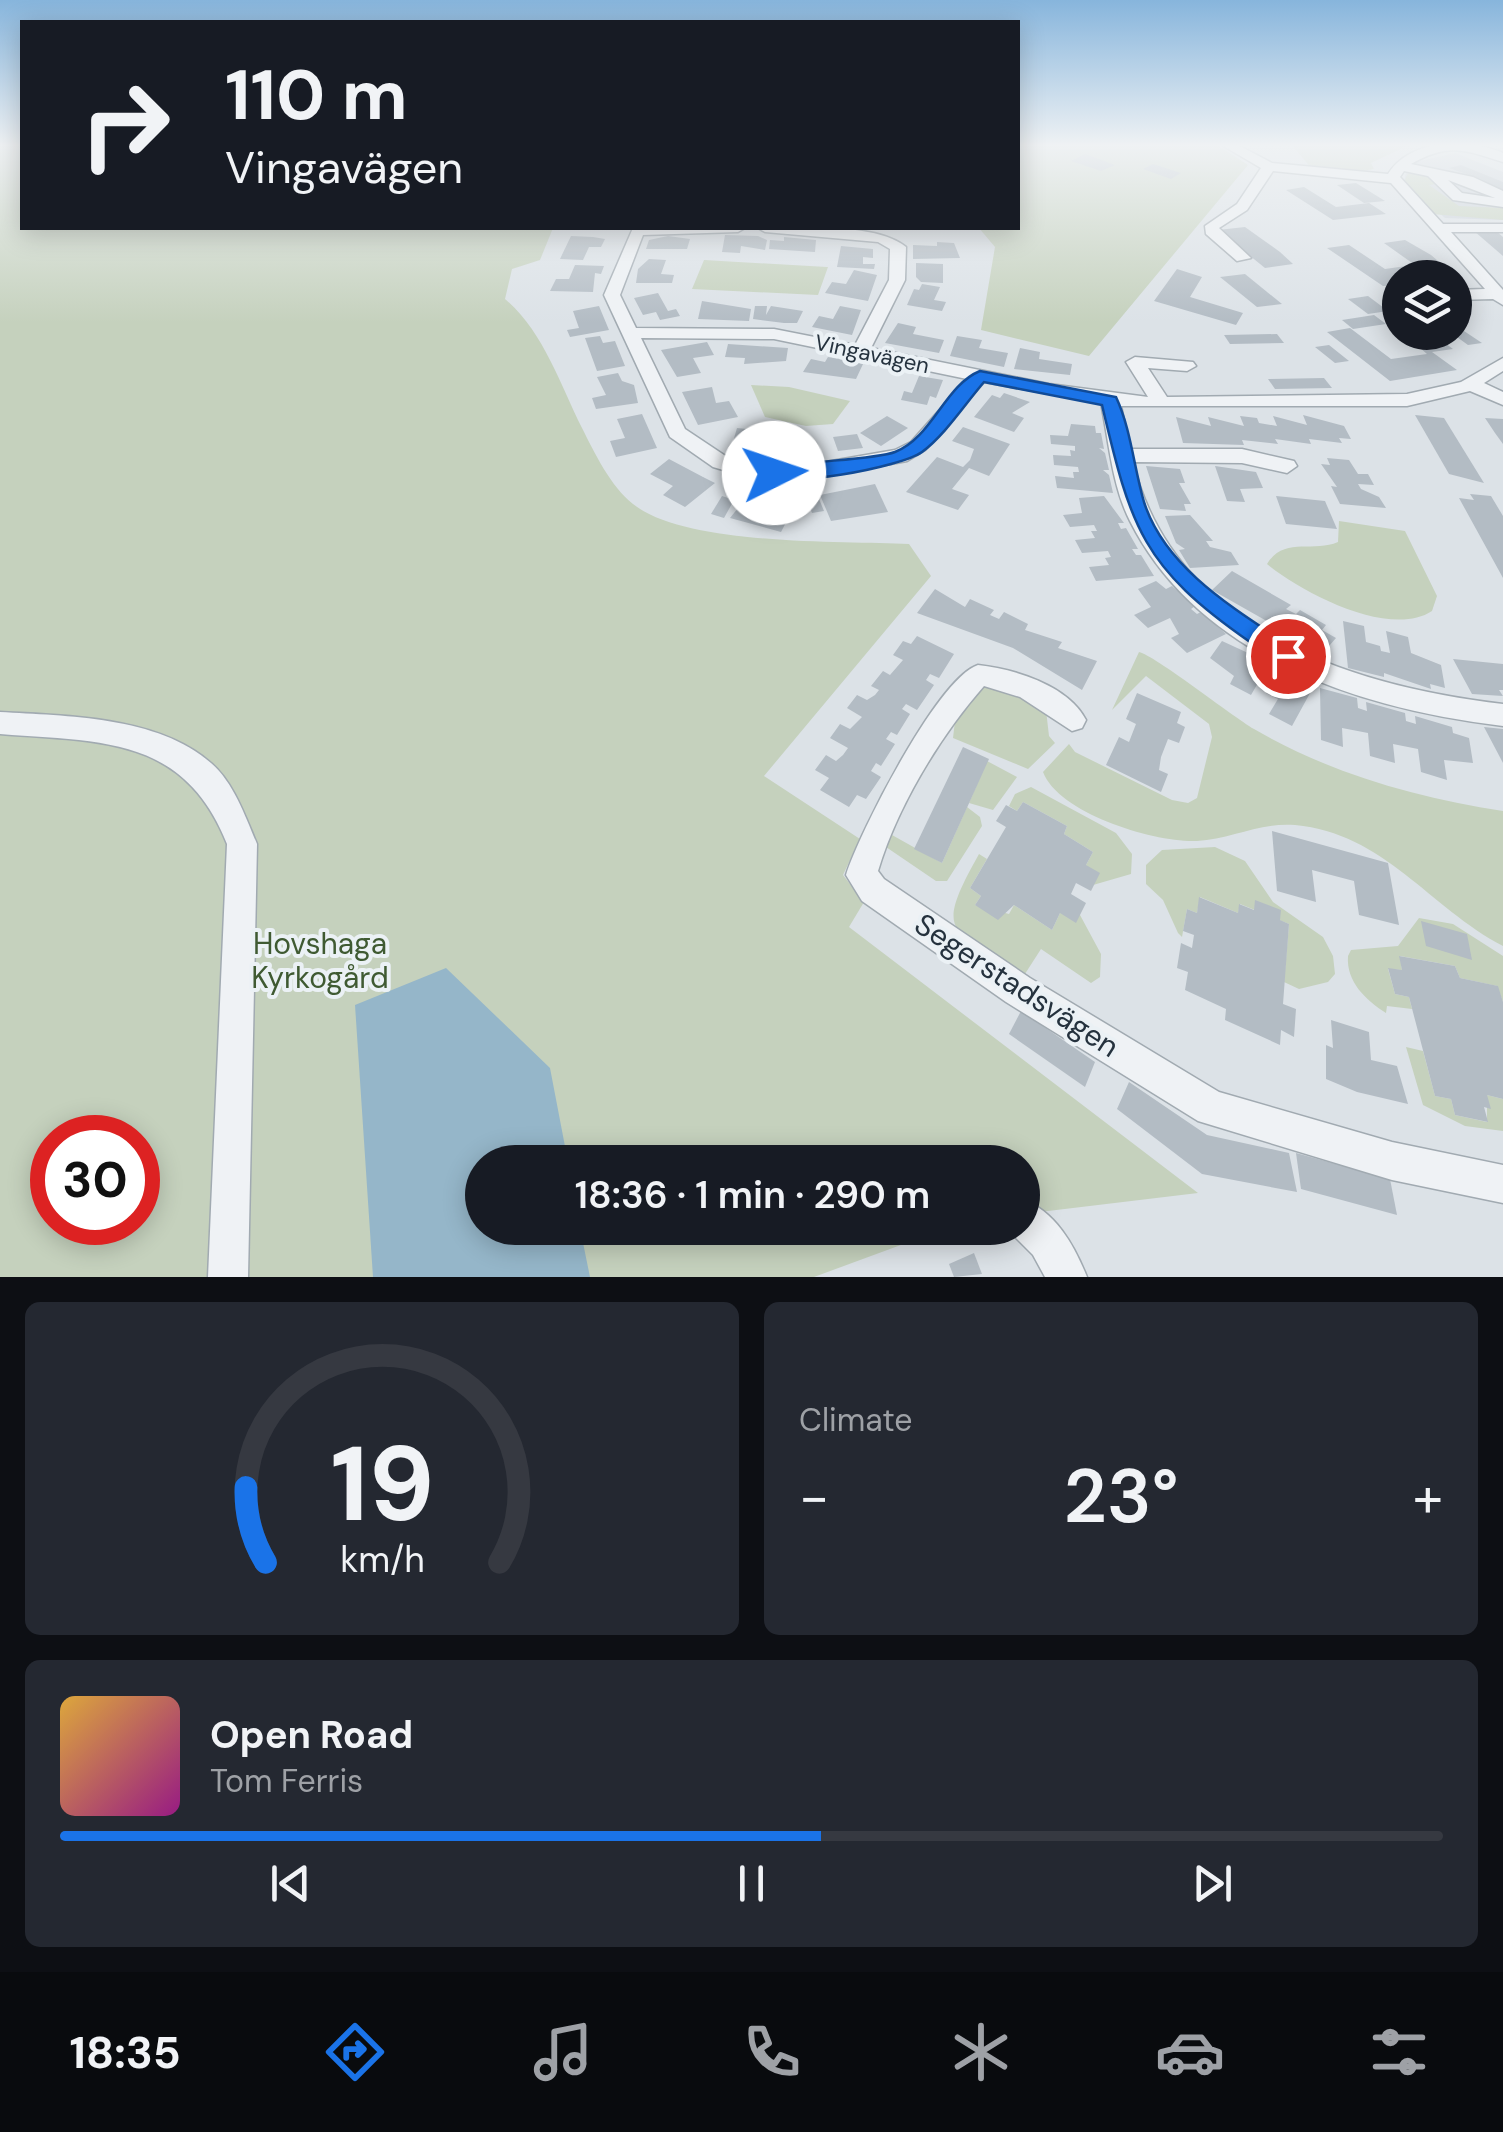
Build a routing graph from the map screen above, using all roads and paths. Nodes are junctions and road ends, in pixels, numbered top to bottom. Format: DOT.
graph roads {
  1 [pos="1244,204"];
  2 [pos="1420,204"];
  3 [pos="1438,228"];
  4 [pos="1503,228"];
  5 [pos="671,230"];
  6 [pos="788,230"];
  7 [pos="1243,258"];
  8 [pos="1500,293"];
  9 [pos="1472,294"];
  10 [pos="632,333"];
  11 [pos="861,351"];
  12 [pos="1503,363"];
  13 [pos="1187,366"];
  14 [pos="980,376"];
  15 [pos="1470,384"];
  16 [pos="1503,398"];
  17 [pos="1110,401"];
  18 [pos="1161,404"];
  19 [pos="1123,456"];
  20 [pos="1287,466"];
  21 [pos="1503,715"];
  22 [pos="1072,720"];
  23 [pos="0,723"];
  24 [pos="1503,1184"];
  25 [pos="1040,1235"];
  26 [pos="228,1277"];
  27 [pos="1067,1277"];
  1 -- 7 [label="street"];
  2 -- 3 [label="street"];
  3 -- 4 [label="street"];
  3 -- 8 [label="street"];
  5 -- 10 [label="street"];
  6 -- 11 [label="street"];
  8 -- 9 [label="street"];
  10 -- 11 [label="street, Vingavägen"];
  10 -- 14 [label="street"];
  11 -- 14 [label="street, Vingavägen"];
  12 -- 15 [label="street, Vingavägen"];
  13 -- 18 [label="street"];
  14 -- 17 [label="street, Vingavägen"];
  15 -- 16 [label="street"];
  15 -- 18 [label="street, Vingavägen"];
  17 -- 18 [label="street, Vingavägen"];
  17 -- 19 [label="street"];
  19 -- 20 [label="street"];
  19 -- 21 [label="street"];
  22 -- 24 [label="street, Segerstadsvägen"];
  23 -- 26 [label="street"];
  25 -- 27 [label="street"];
}
